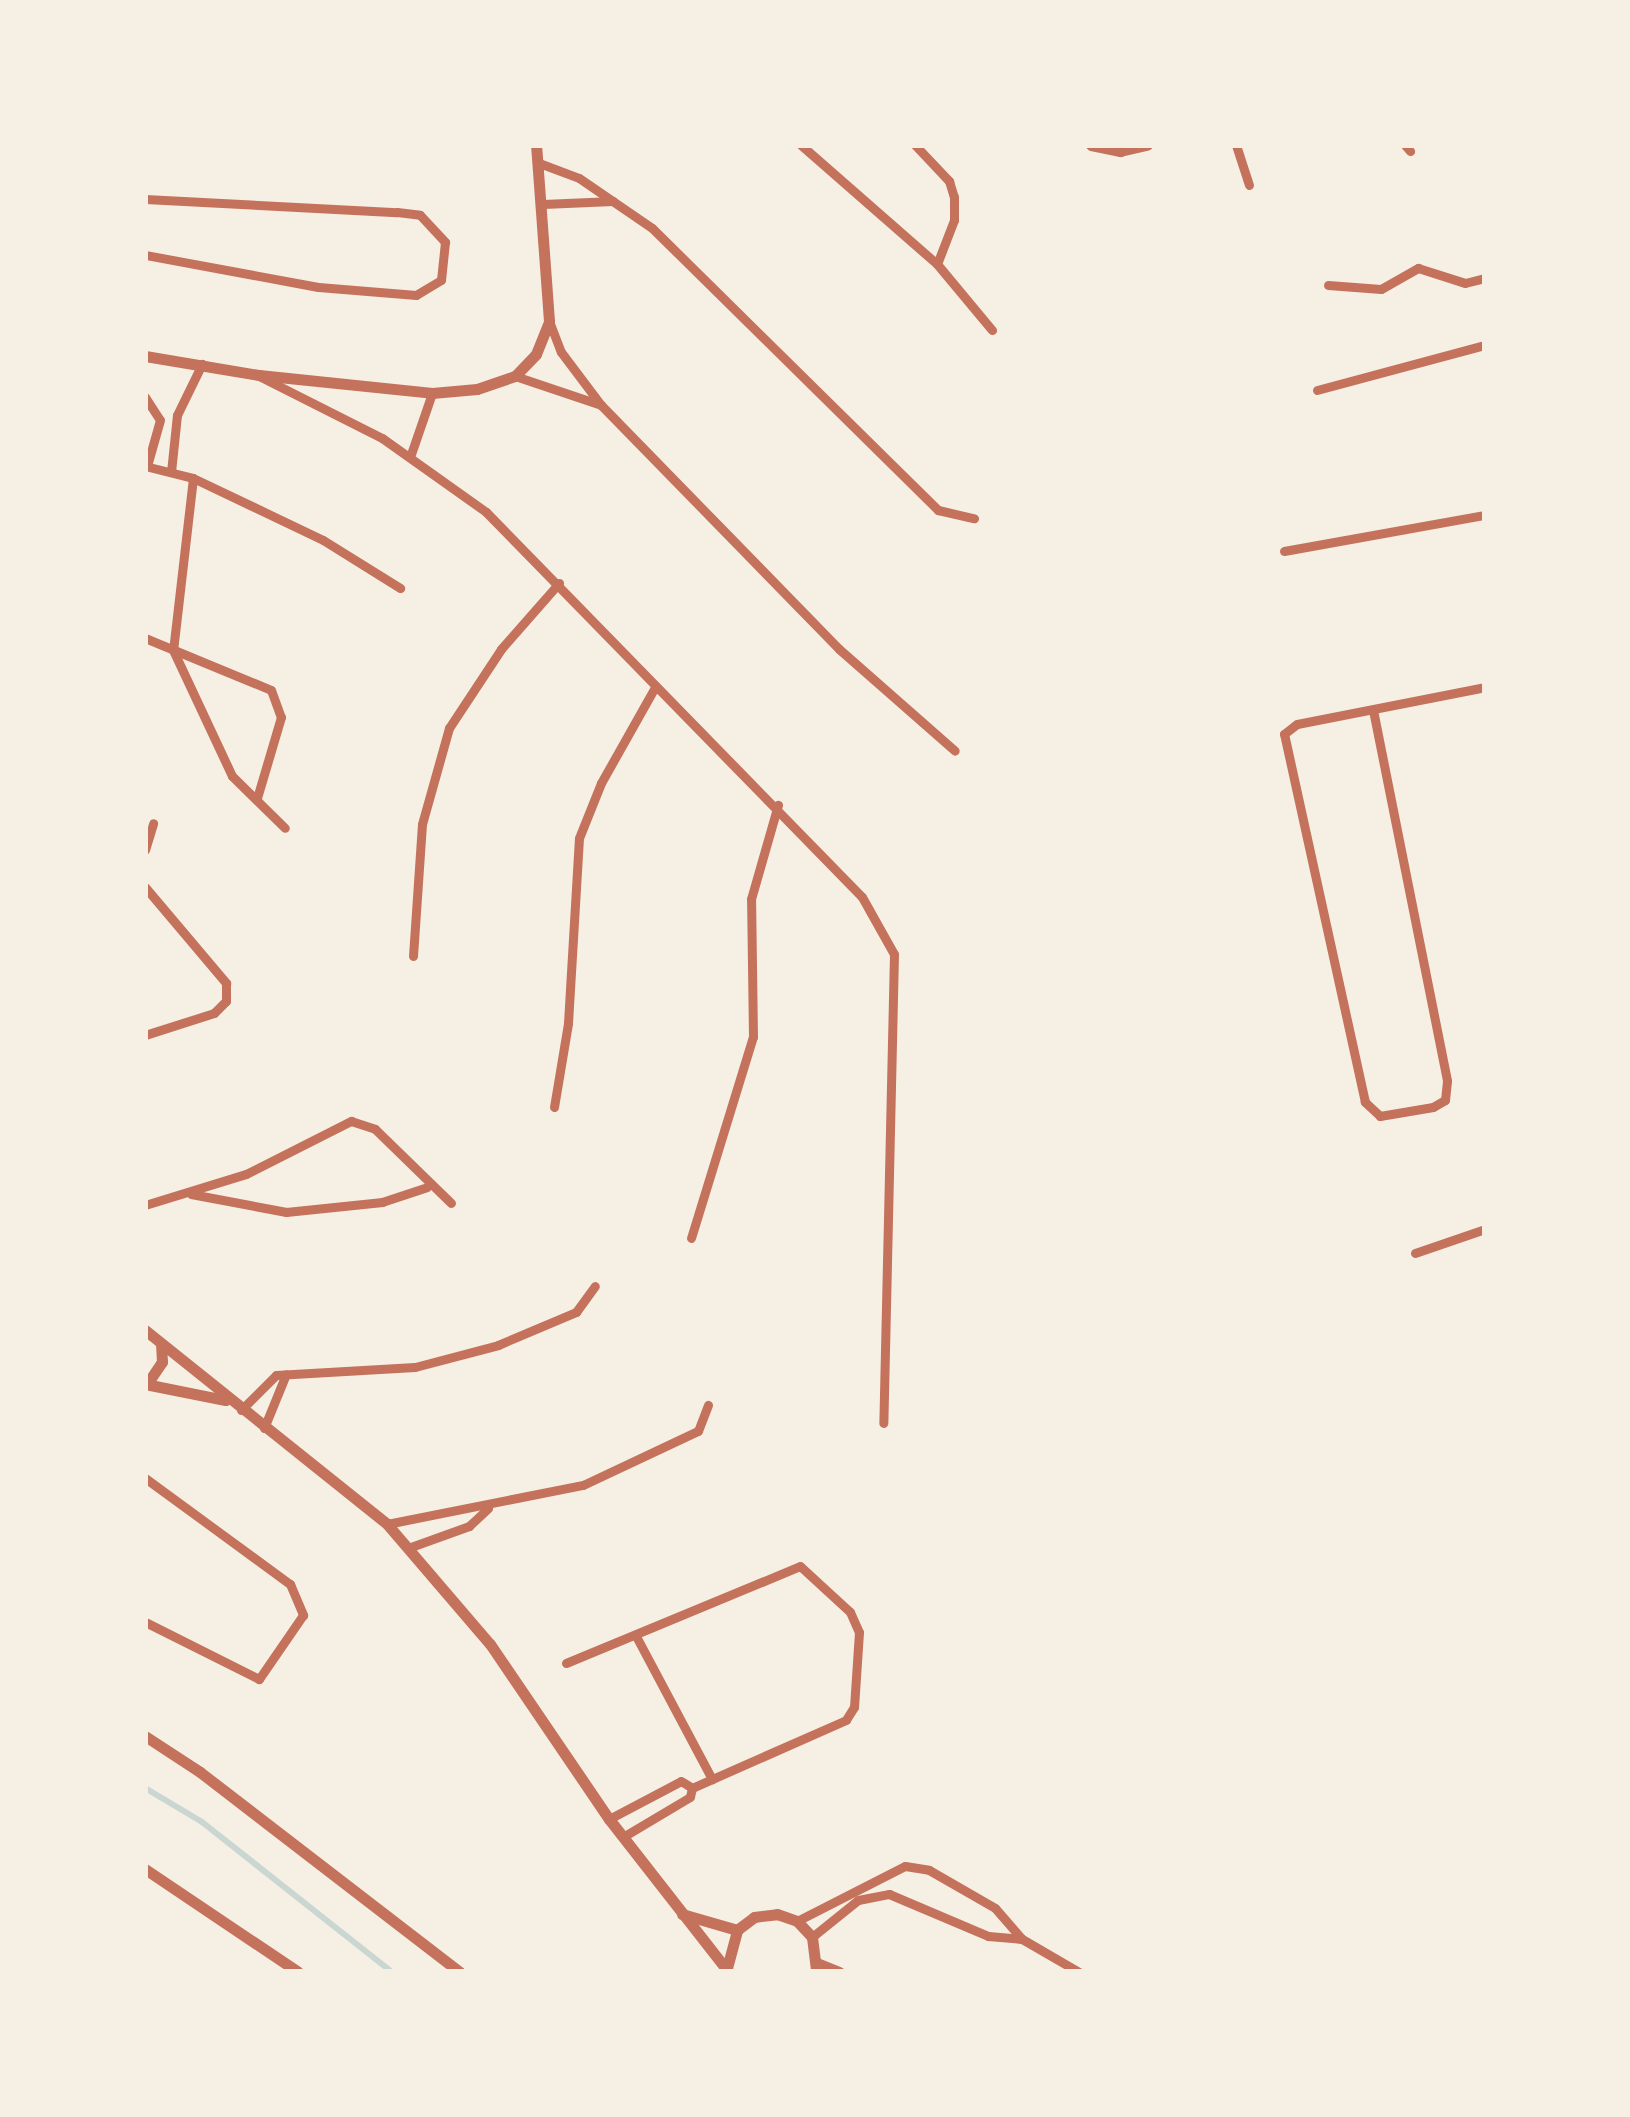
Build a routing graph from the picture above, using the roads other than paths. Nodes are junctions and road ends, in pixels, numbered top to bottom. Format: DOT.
graph roads {
  1 [pos="536,145"];
  2 [pos="801,145"];
  3 [pos="914,145"];
  4 [pos="1091,145"];
  5 [pos="1148,145"];
  6 [pos="1236,145"];
  7 [pos="1122,148"];
  8 [pos="538,162"];
  9 [pos="1249,185"];
  10 [pos="145,200"];
  11 [pos="615,202"];
  12 [pos="543,204"];
  13 [pos="145,254"];
  14 [pos="937,264"];
  15 [pos="1485,278"];
  16 [pos="1328,285"];
  17 [pos="549,321"];
  18 [pos="992,330"];
  19 [pos="1485,345"];
  20 [pos="145,356"];
  21 [pos="202,364"];
  22 [pos="258,375"];
  23 [pos="515,376"];
  24 [pos="1317,390"];
  25 [pos="432,392"];
  26 [pos="145,396"];
  27 [pos="601,406"];
  28 [pos="410,457"];
  29 [pos="150,467"];
  30 [pos="171,472"];
  31 [pos="193,478"];
  32 [pos="1485,515"];
  33 [pos="974,518"];
  34 [pos="1284,551"];
  35 [pos="559,583"];
  36 [pos="400,588"];
  37 [pos="145,638"];
  38 [pos="173,650"];
  39 [pos="1485,687"];
  40 [pos="654,689"];
  41 [pos="1373,710"];
  42 [pos="955,751"];
  43 [pos="257,798"];
  44 [pos="778,805"];
  45 [pos="153,823"];
  46 [pos="285,828"];
  47 [pos="145,850"];
  48 [pos="145,887"];
  49 [pos="413,956"];
  50 [pos="145,1035"];
  51 [pos="554,1107"];
  52 [pos="427,1186"];
  53 [pos="192,1194"];
  54 [pos="451,1203"];
  55 [pos="145,1205"];
  56 [pos="1485,1229"];
  57 [pos="690,1238"];
  58 [pos="1415,1253"];
  59 [pos="595,1286"];
  60 [pos="145,1330"];
  61 [pos="161,1344"];
  62 [pos="286,1374"];
  63 [pos="146,1384"];
  64 [pos="229,1401"];
  65 [pos="708,1405"];
  66 [pos="241,1410"];
  67 [pos="884,1423"];
  68 [pos="264,1428"];
  69 [pos="145,1478"];
  70 [pos="488,1508"];
  71 [pos="387,1524"];
  72 [pos="408,1548"];
  73 [pos="145,1622"];
  74 [pos="637,1638"];
  75 [pos="566,1663"];
  76 [pos="145,1736"];
  77 [pos="712,1780"];
  78 [pos="692,1788"];
  79 [pos="609,1819"];
  80 [pos="622,1837"];
  81 [pos="145,1869"];
  82 [pos="682,1914"];
  83 [pos="798,1921"];
  84 [pos="736,1930"];
  85 [pos="812,1937"];
  86 [pos="1022,1939"];
  87 [pos="816,1967"];
  88 [pos="728,1971"];
  89 [pos="298,1972"];
  90 [pos="460,1972"];
  91 [pos="838,1972"];
  92 [pos="1079,1972"];
  1 -- 8 [label="street"];
  2 -- 14 [label="street"];
  3 -- 14 [label="street"];
  4 -- 7 [label="street"];
  5 -- 7 [label="street"];
  6 -- 9 [label="street"];
  8 -- 11 [label="street"];
  8 -- 12 [label="street"];
  10 -- 13 [label="street"];
  11 -- 12 [label="street"];
  11 -- 33 [label="street"];
  12 -- 17 [label="street"];
  14 -- 18 [label="street"];
  15 -- 16 [label="street"];
  17 -- 23 [label="street"];
  17 -- 27 [label="street"];
  19 -- 24 [label="street"];
  20 -- 21 [label="street"];
  21 -- 22 [label="street"];
  21 -- 30 [label="street"];
  22 -- 25 [label="street"];
  22 -- 28 [label="street"];
  23 -- 25 [label="street"];
  23 -- 27 [label="street"];
  25 -- 28 [label="street"];
  26 -- 29 [label="street"];
  27 -- 42 [label="street"];
  28 -- 35 [label="street"];
  29 -- 30 [label="street"];
  30 -- 31 [label="street"];
  31 -- 36 [label="street"];
  31 -- 38 [label="street"];
  32 -- 34 [label="street"];
  35 -- 40 [label="street"];
  35 -- 49 [label="street"];
  37 -- 38 [label="street"];
  38 -- 43 [label="street"];
  38 -- 43 [label="street"];
  39 -- 41 [label="street"];
  40 -- 44 [label="street"];
  40 -- 51 [label="street"];
  41 -- 41 [label="street"];
  43 -- 46 [label="street"];
  44 -- 57 [label="street"];
  44 -- 67 [label="street"];
  45 -- 47 [label="street"];
  48 -- 50 [label="street"];
  52 -- 53 [label="street"];
  52 -- 53 [label="street"];
  52 -- 54 [label="street"];
  53 -- 55 [label="street"];
  56 -- 58 [label="street"];
  59 -- 62 [label="street"];
  60 -- 61 [label="street"];
  61 -- 63 [label="street"];
  61 -- 64 [label="street"];
  62 -- 66 [label="street"];
  62 -- 68 [label="street"];
  63 -- 64 [label="street"];
  64 -- 66 [label="street"];
  65 -- 70 [label="street"];
  66 -- 68 [label="street"];
  68 -- 71 [label="street"];
  69 -- 73 [label="street"];
  70 -- 71 [label="street"];
  70 -- 72 [label="street"];
  71 -- 72 [label="street"];
  72 -- 79 [label="street"];
  74 -- 75 [label="street"];
  74 -- 77 [label="street"];
  74 -- 77 [label="street"];
  76 -- 90 [label="street"];
  77 -- 78 [label="street"];
  78 -- 79 [label="street"];
  78 -- 80 [label="street"];
  79 -- 80 [label="street"];
  80 -- 82 [label="street"];
  81 -- 89 [label="street"];
  82 -- 84 [label="street"];
  82 -- 88 [label="street"];
  83 -- 84 [label="street"];
  83 -- 85 [label="street"];
  83 -- 86 [label="street"];
  84 -- 88 [label="street"];
  85 -- 86 [label="street"];
  85 -- 87 [label="street"];
  86 -- 92 [label="street"];
  87 -- 91 [label="street"];
}
